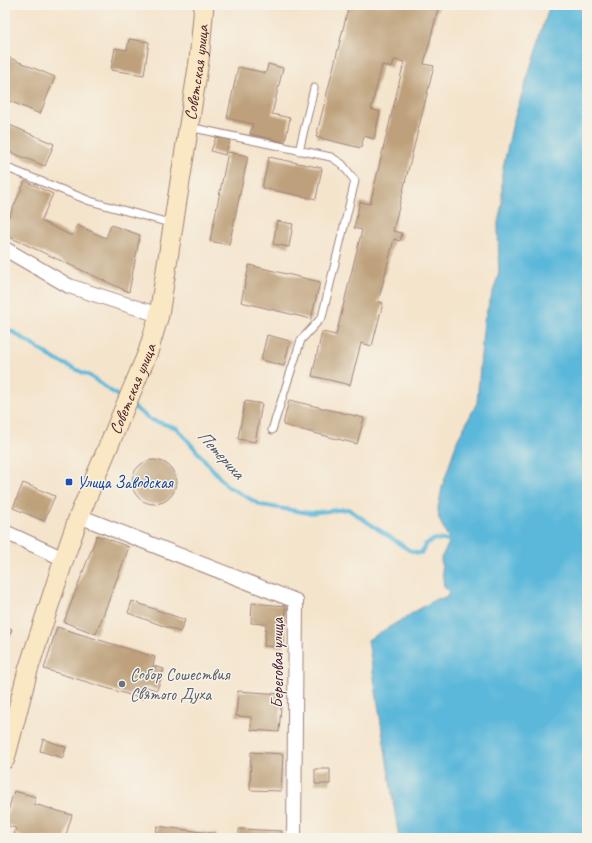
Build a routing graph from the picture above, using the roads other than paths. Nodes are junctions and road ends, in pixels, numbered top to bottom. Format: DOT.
graph roads {
  1 [pos="204,5"];
  2 [pos="314,88"];
  3 [pos="189,127"];
  4 [pos="300,151"];
  5 [pos="5,167"];
  6 [pos="174,224"];
  7 [pos="5,249"];
  8 [pos="159,315"];
  9 [pos="272,430"];
  10 [pos="79,516"];
  11 [pos="5,532"];
  12 [pos="64,559"];
  13 [pos="10,722"];
  14 [pos="5,759"];
  15 [pos="294,838"];
  1 -- 3 [label="main road, Советская улица"];
  2 -- 4 [label="lane"];
  3 -- 4 [label="lane"];
  3 -- 6 [label="main road, Советская улица"];
  4 -- 9 [label="lane"];
  5 -- 6 [label="lane"];
  6 -- 8 [label="main road, Советская улица"];
  7 -- 8 [label="street"];
  8 -- 10 [label="main road, Советская улица"];
  10 -- 12 [label="main road, Советская улица"];
  10 -- 15 [label="street, Береговая улица"];
  11 -- 12 [label="street"];
  12 -- 13 [label="main road, Советская улица"];
  13 -- 14 [label="main road, Советская улица"];
}
